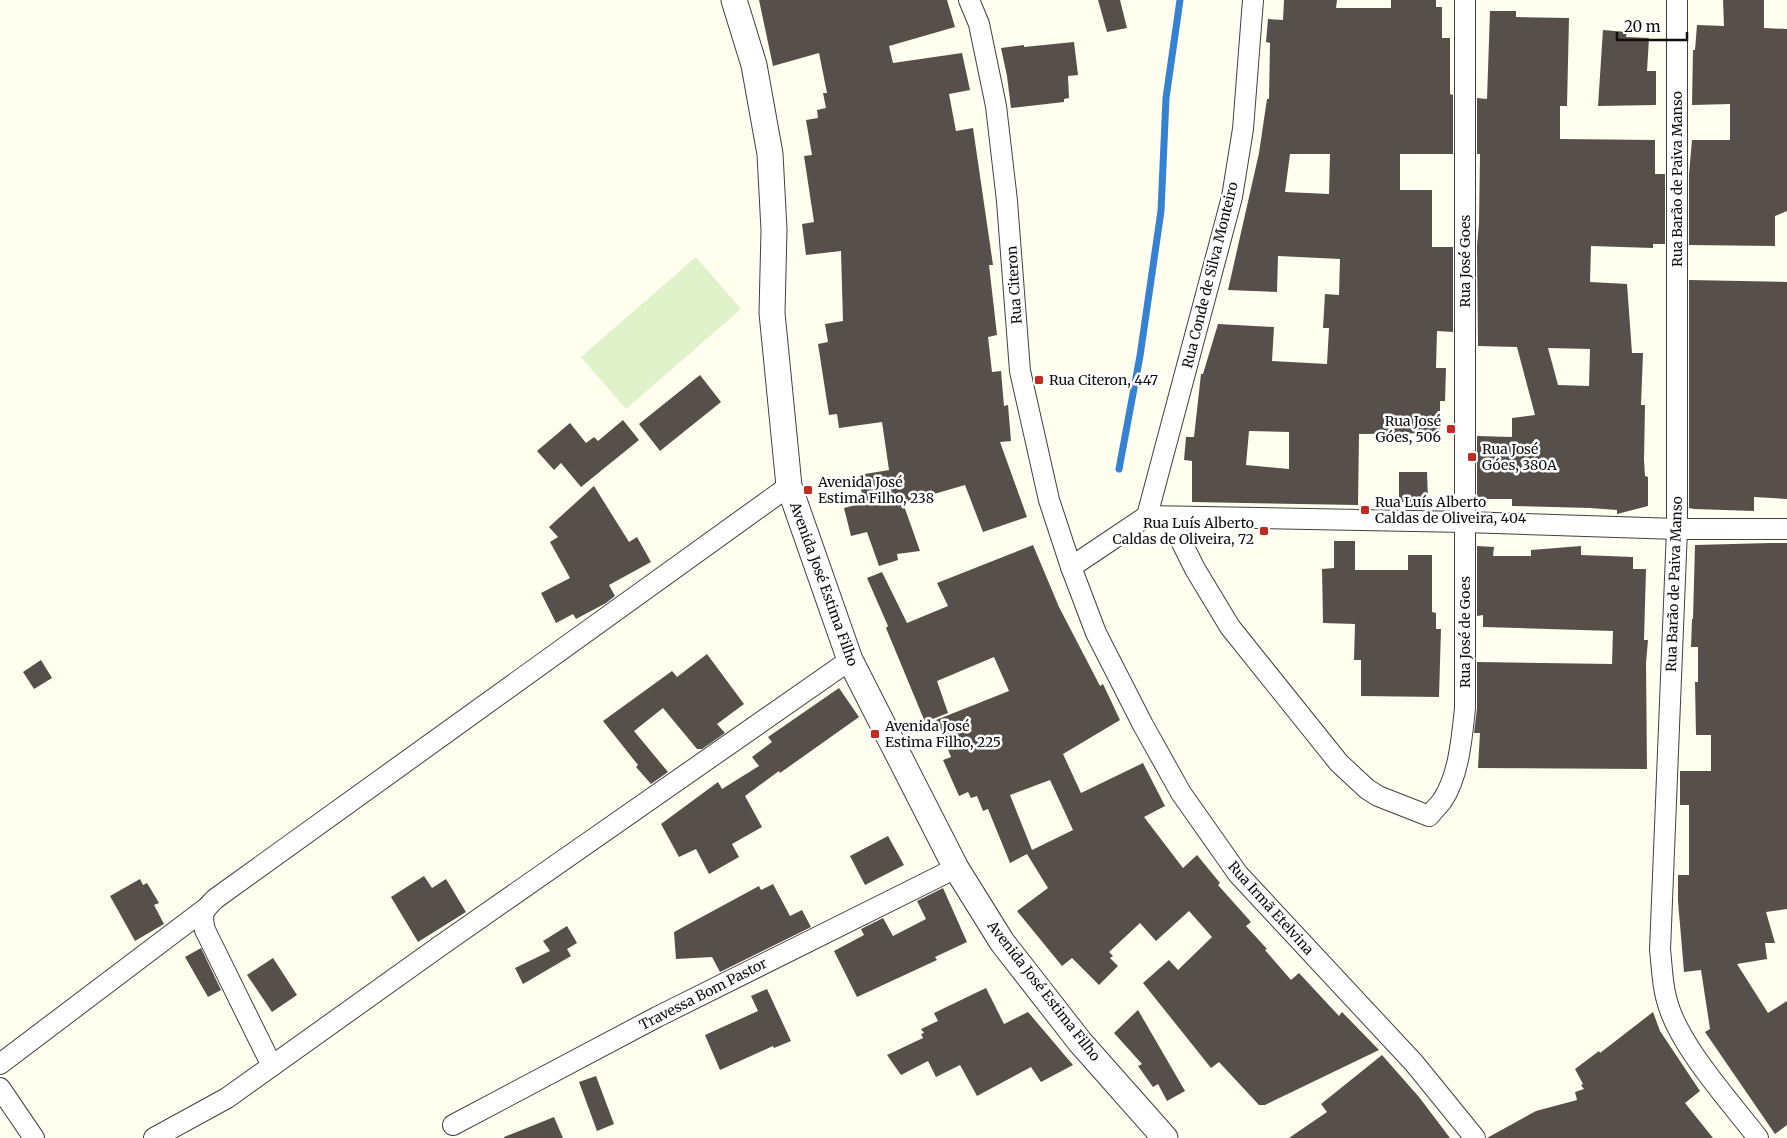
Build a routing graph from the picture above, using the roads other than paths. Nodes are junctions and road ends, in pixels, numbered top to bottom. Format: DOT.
graph roads {
  1 [pos="734,0"];
  2 [pos="969,0"];
  3 [pos="1253,0"];
  4 [pos="1465,0"];
  5 [pos="1677,0"];
  6 [pos="789,486"];
  7 [pos="1147,516"];
  8 [pos="1169,517"];
  9 [pos="1465,522"];
  10 [pos="1677,529"];
  11 [pos="1787,529"];
  12 [pos="1071,567"];
  13 [pos="850,660"];
  14 [pos="956,868"];
  15 [pos="205,909"];
  16 [pos="0,1064"];
  17 [pos="272,1066"];
  18 [pos="0,1088"];
  19 [pos="453,1125"];
  20 [pos="34,1138"];
  21 [pos="154,1138"];
  22 [pos="1165,1138"];
  23 [pos="1475,1138"];
  24 [pos="1758,1138"];
  1 -- 6 [label="street, Avenida José Estima Filho"];
  2 -- 12 [label="street, Rua Citeron"];
  3 -- 7 [label="street, Rua Conde de Silva Monteiro"];
  4 -- 9 [label="street, Rua José Goes"];
  5 -- 10 [label="street, Rua Barão de Paiva Manso"];
  6 -- 13 [label="street, Avenida José Estima Filho"];
  6 -- 15 [label="street"];
  7 -- 8 [label="street"];
  7 -- 12 [label="street"];
  8 -- 9 [label="street"];
  8 -- 9 [label="street, Rua José de Goes"];
  9 -- 10 [label="street"];
  10 -- 11 [label="street"];
  10 -- 24 [label="street, Rua Barão de Paiva Manso"];
  12 -- 23 [label="street, Rua Irmã Etelvina"];
  13 -- 14 [label="street, Avenida José Estima Filho"];
  13 -- 17 [label="street"];
  14 -- 19 [label="street, Travessa Bom Pastor"];
  14 -- 22 [label="street, Avenida José Estima Filho"];
  15 -- 16 [label="street"];
  15 -- 17 [label="street"];
  17 -- 21 [label="street"];
  18 -- 20 [label="street"];
}
